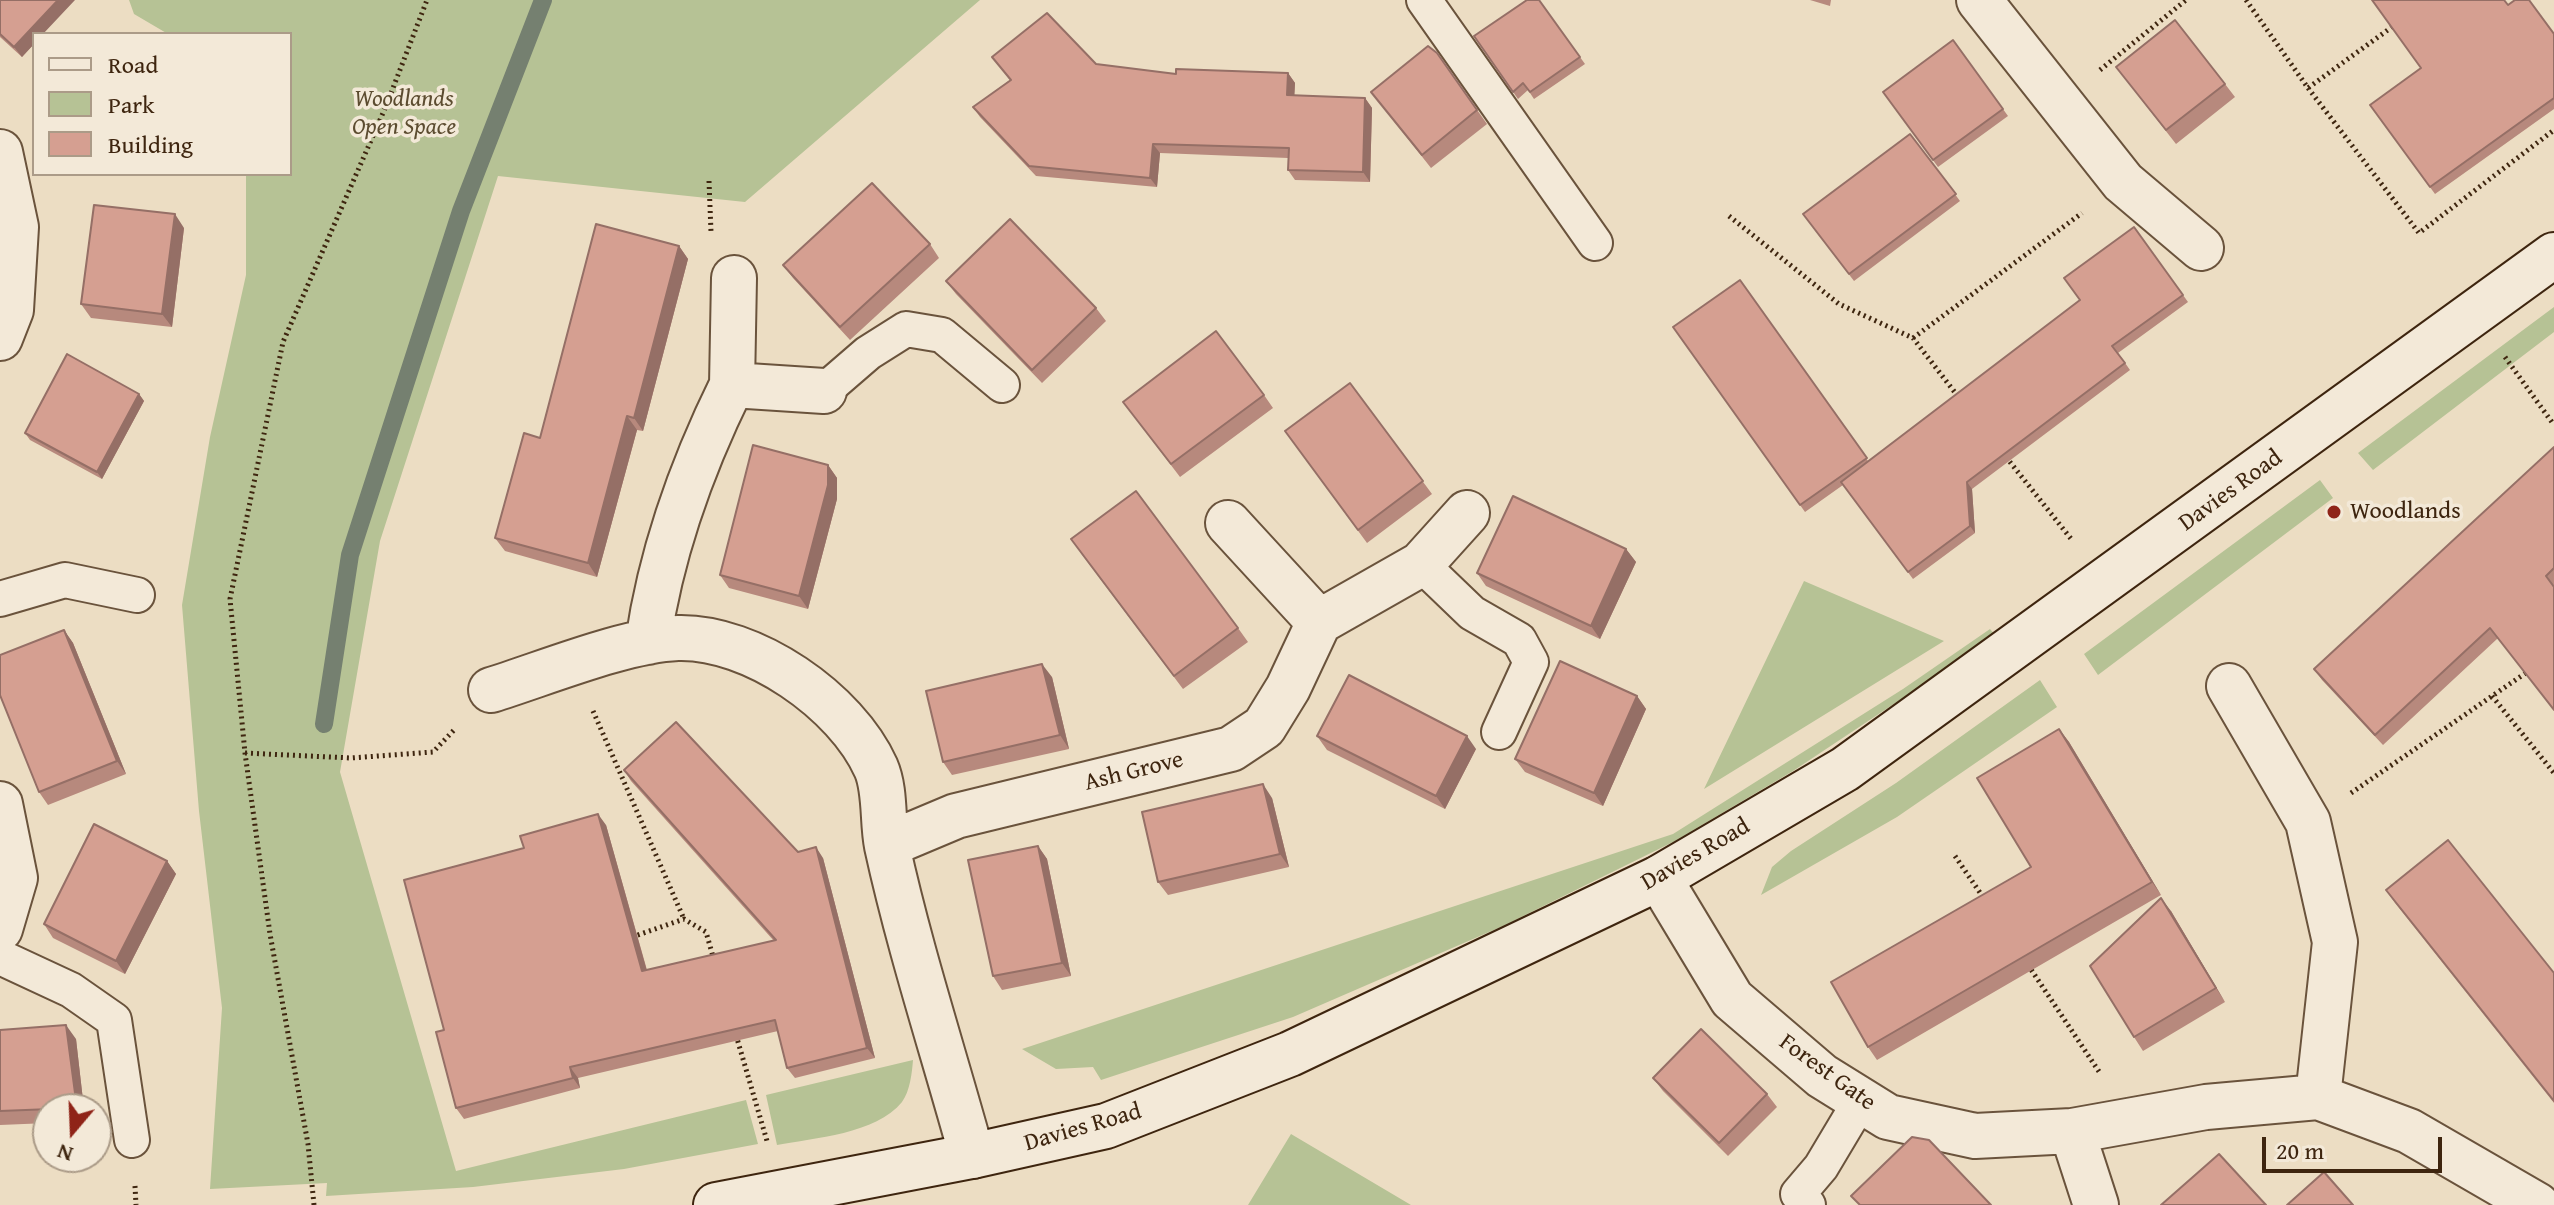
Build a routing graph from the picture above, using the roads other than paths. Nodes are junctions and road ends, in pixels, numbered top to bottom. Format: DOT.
graph roads {
  1 [pos="1424,0"];
  2 [pos="1979,0"];
  3 [pos="0,152"];
  4 [pos="1595,243"];
  5 [pos="2201,248"];
  6 [pos="2554,255"];
  7 [pos="734,278"];
  8 [pos="0,338"];
  9 [pos="732,385"];
  10 [pos="1002,385"];
  11 [pos="824,391"];
  12 [pos="1467,513"];
  13 [pos="1228,523"];
  14 [pos="1421,564"];
  15 [pos="137,595"];
  16 [pos="0,599"];
  17 [pos="1319,622"];
  18 [pos="648,642"];
  19 [pos="2229,686"];
  20 [pos="491,690"];
  21 [pos="1499,732"];
  22 [pos="0,804"];
  23 [pos="887,845"];
  24 [pos="1659,878"];
  25 [pos="0,929"];
  26 [pos="0,957"];
  27 [pos="2318,1097"];
  28 [pos="1861,1100"];
  29 [pos="2072,1131"];
  30 [pos="132,1140"];
  31 [pos="972,1156"];
  32 [pos="716,1205"];
  33 [pos="1808,1205"];
  34 [pos="2096,1205"];
  35 [pos="2537,1205"];
  1 -- 4 [label="lane"];
  2 -- 5 [label="street"];
  3 -- 8 [label="street"];
  6 -- 24 [label="street, Davies Road"];
  7 -- 9 [label="street"];
  9 -- 11 [label="street"];
  9 -- 18 [label="street"];
  10 -- 11 [label="lane"];
  12 -- 14 [label="street"];
  13 -- 17 [label="street"];
  14 -- 17 [label="street"];
  14 -- 21 [label="lane"];
  15 -- 16 [label="lane"];
  17 -- 23 [label="street, Ash Grove"];
  18 -- 20 [label="street"];
  18 -- 23 [label="street"];
  19 -- 27 [label="street"];
  22 -- 25 [label="street"];
  23 -- 31 [label="street"];
  24 -- 28 [label="street, Forest Gate"];
  24 -- 31 [label="street, Davies Road"];
  26 -- 30 [label="lane"];
  27 -- 29 [label="street, Forest Gate"];
  27 -- 35 [label="street, Forest Gate"];
  28 -- 29 [label="street, Forest Gate"];
  28 -- 33 [label="lane"];
  29 -- 34 [label="street"];
  31 -- 32 [label="street, Davies Road"];
}
